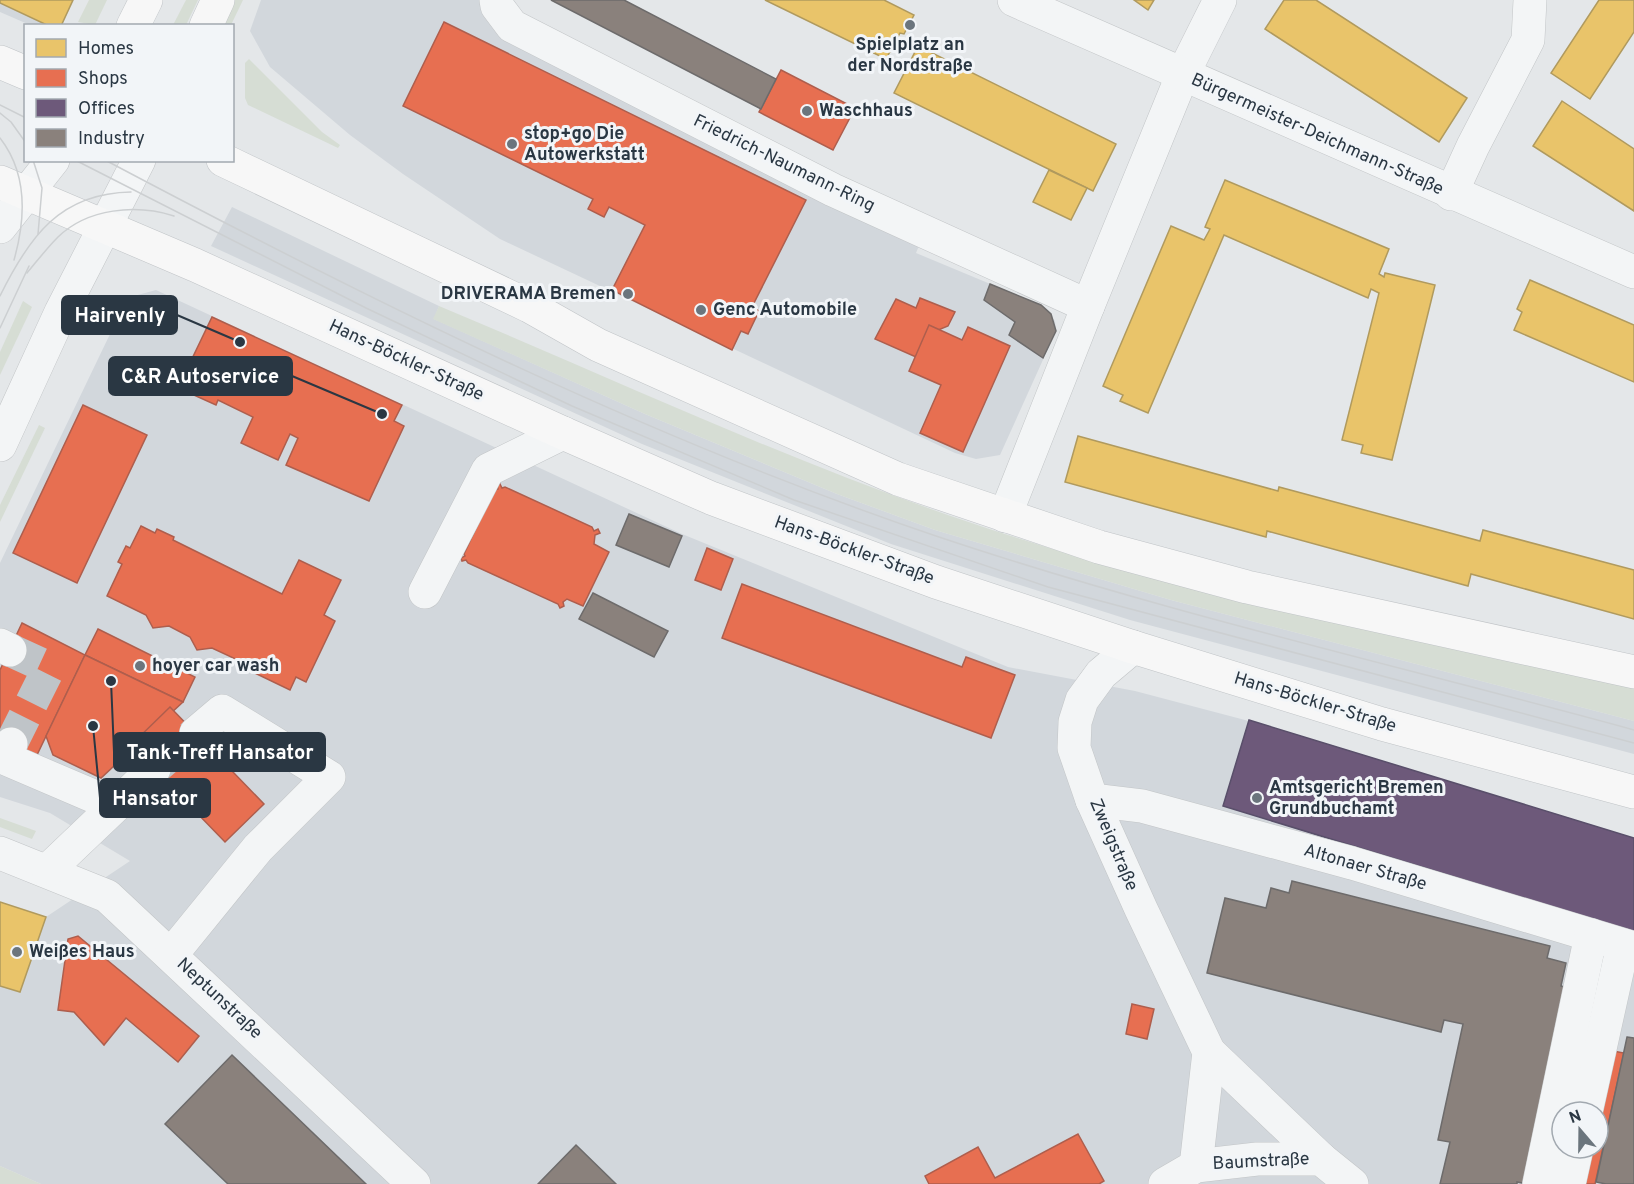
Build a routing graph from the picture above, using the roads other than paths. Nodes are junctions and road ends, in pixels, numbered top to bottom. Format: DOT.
graph roads {
  1 [pos="146,0"];
  2 [pos="218,0"];
  3 [pos="496,0"];
  4 [pos="1014,0"];
  5 [pos="1220,0"];
  6 [pos="1530,0"];
  7 [pos="134,24"];
  8 [pos="207,24"];
  9 [pos="0,62"];
  10 [pos="24,72"];
  11 [pos="1182,76"];
  12 [pos="50,162"];
  13 [pos="139,162"];
  14 [pos="227,162"];
  15 [pos="14,188"];
  16 [pos="1451,194"];
  17 [pos="104,226"];
  18 [pos="0,228"];
  19 [pos="1634,272"];
  20 [pos="1088,306"];
  21 [pos="563,433"];
  22 [pos="0,445"];
  23 [pos="1005,516"];
  24 [pos="425,592"];
  25 [pos="1133,647"];
  26 [pos="1634,672"];
  27 [pos="196,733"];
  28 [pos="11,744"];
  29 [pos="154,768"];
  30 [pos="1634,792"];
  31 [pos="1092,800"];
  32 [pos="114,805"];
  33 [pos="0,853"];
  34 [pos="48,870"];
  35 [pos="1591,935"];
  36 [pos="1629,947"];
  37 [pos="171,955"];
  38 [pos="1209,1052"];
  39 [pos="1589,1100"];
  40 [pos="1321,1159"];
  41 [pos="1575,1160"];
  42 [pos="1196,1166"];
  43 [pos="414,1184"];
  44 [pos="1165,1184"];
  45 [pos="1352,1184"];
  46 [pos="1539,1184"];
  47 [pos="1569,1184"];
  1 -- 7 [label="main road"];
  2 -- 8 [label="main road"];
  3 -- 20 [label="street, Friedrich-Naumann-Ring"];
  4 -- 11 [label="street, Bürgermeister-Deichmann-Straße"];
  5 -- 11 [label="street, Bürgermeister-Deichmann-Straße"];
  6 -- 16 [label="street, Bürgermeister-Deichmann-Straße"];
  9 -- 10 [label="main road"];
  11 -- 16 [label="street, Bürgermeister-Deichmann-Straße"];
  11 -- 20 [label="street"];
  12 -- 15 [label="street"];
  13 -- 17 [label="street"];
  14 -- 23 [label="main road"];
  15 -- 17 [label="main road, Hans-Böckler-Straße"];
  15 -- 18 [label="street"];
  16 -- 19 [label="street, Bürgermeister-Deichmann-Straße"];
  17 -- 21 [label="main road, Hans-Böckler-Straße"];
  17 -- 22 [label="street"];
  20 -- 23 [label="street"];
  21 -- 24 [label="street"];
  21 -- 25 [label="main road, Hans-Böckler-Straße"];
  23 -- 26 [label="main road"];
  25 -- 30 [label="main road, Hans-Böckler-Straße"];
  25 -- 31 [label="street, Zweigstraße"];
  27 -- 37 [label="street"];
  28 -- 32 [label="street"];
  29 -- 32 [label="street"];
  31 -- 35 [label="street, Altonaer Straße"];
  31 -- 38 [label="street, Zweigstraße"];
  32 -- 34 [label="street"];
  33 -- 34 [label="street, Neptunstraße"];
  34 -- 37 [label="street, Neptunstraße"];
  35 -- 36 [label="street, Altonaer Straße"];
  35 -- 46 [label="street"];
  36 -- 39 [label="street"];
  37 -- 43 [label="street, Neptunstraße"];
  38 -- 40 [label="street, Zweigstraße"];
  38 -- 42 [label="street"];
  40 -- 42 [label="street, Baumstraße"];
  40 -- 45 [label="street, Baumstraße"];
  41 -- 47 [label="street"];
  42 -- 44 [label="street, Baumstraße"];
}
